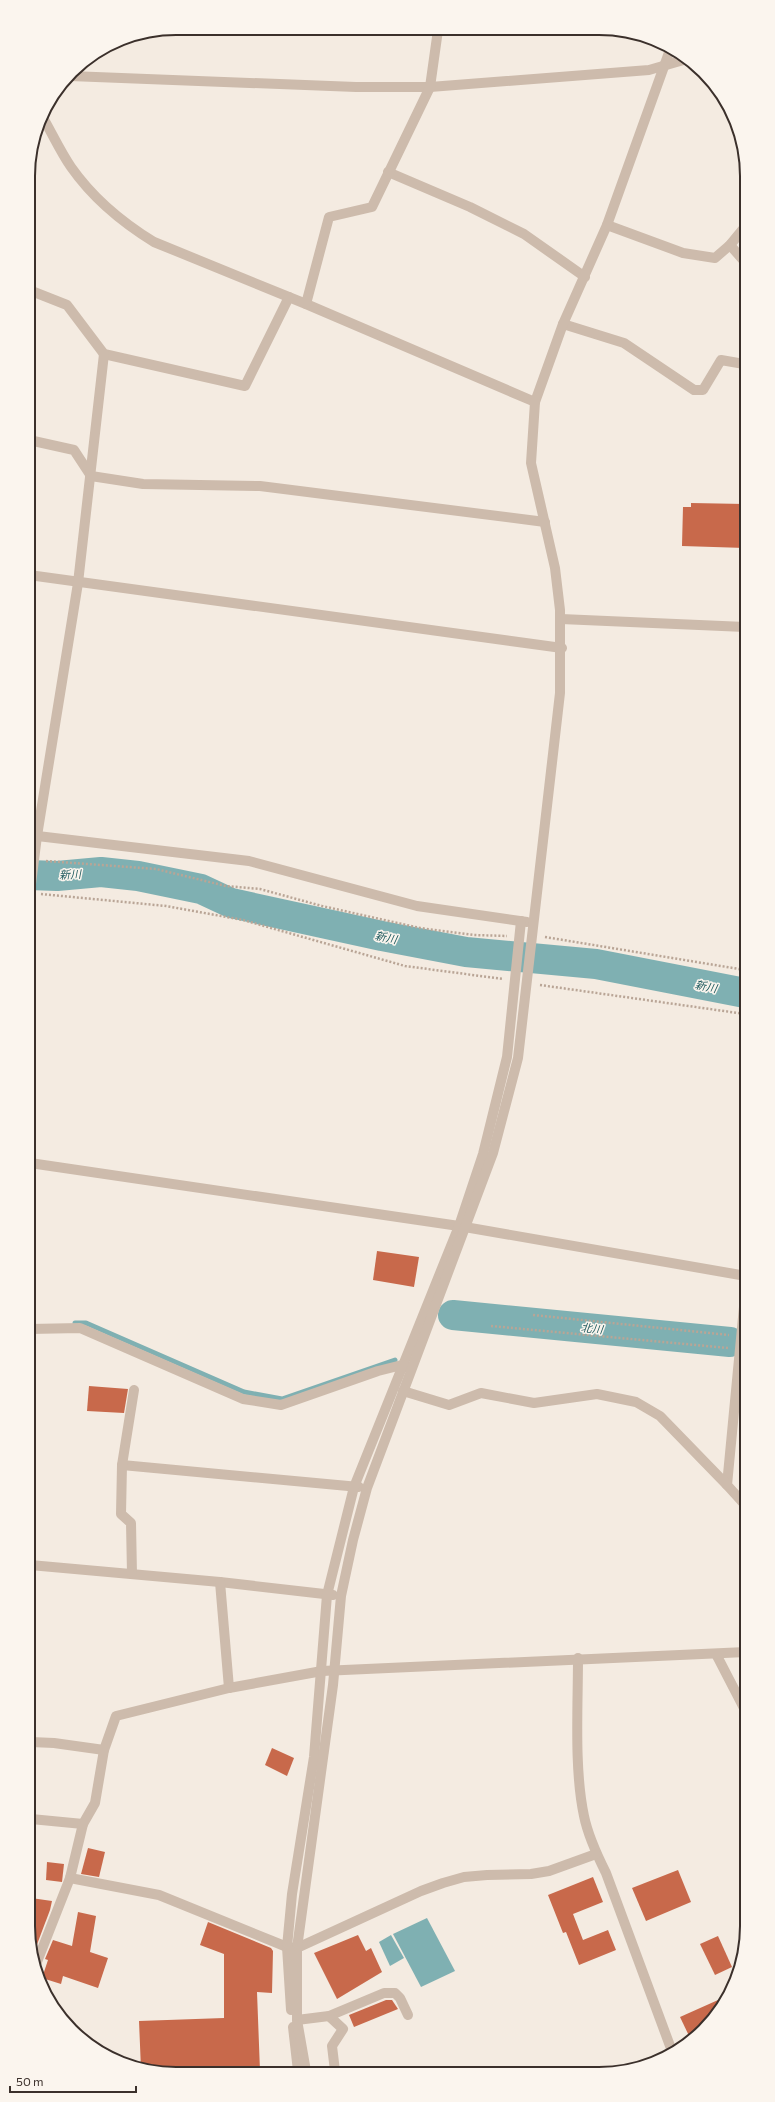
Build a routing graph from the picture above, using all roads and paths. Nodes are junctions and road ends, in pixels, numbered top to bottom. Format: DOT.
graph roads {
  1 [pos="437,35"];
  2 [pos="669,53"];
  3 [pos="680,61"];
  4 [pos="664,66"];
  5 [pos="79,73"];
  6 [pos="430,87"];
  7 [pos="46,123"];
  8 [pos="388,172"];
  9 [pos="607,226"];
  10 [pos="740,233"];
  11 [pos="730,245"];
  12 [pos="740,256"];
  13 [pos="585,277"];
  14 [pos="35,293"];
  15 [pos="289,297"];
  16 [pos="306,304"];
  17 [pos="564,324"];
  18 [pos="104,354"];
  19 [pos="740,363"];
  20 [pos="535,402"];
  21 [pos="35,441"];
  22 [pos="90,476"];
  23 [pos="545,522"];
  24 [pos="35,576"];
  25 [pos="78,583"];
  26 [pos="561,618"];
  27 [pos="740,627"];
  28 [pos="562,648"];
  29 [pos="35,825"];
  30 [pos="35,836"];
  31 [pos="35,860"];
  32 [pos="35,897"];
  33 [pos="521,921"];
  34 [pos="534,923"];
  35 [pos="533,934"];
  36 [pos="520,936"];
  37 [pos="740,969"];
  38 [pos="516,981"];
  39 [pos="527,983"];
  40 [pos="740,1013"];
  41 [pos="35,1164"];
  42 [pos="463,1227"];
  43 [pos="740,1275"];
  44 [pos="533,1315"];
  45 [pos="492,1326"];
  46 [pos="35,1329"];
  47 [pos="740,1336"];
  48 [pos="740,1349"];
  49 [pos="402,1365"];
  50 [pos="412,1369"];
  51 [pos="134,1390"];
  52 [pos="403,1391"];
  53 [pos="122,1465"];
  54 [pos="727,1485"];
  55 [pos="354,1487"];
  56 [pos="367,1488"];
  57 [pos="740,1499"];
  58 [pos="35,1565"];
  59 [pos="132,1574"];
  60 [pos="220,1582"];
  61 [pos="327,1595"];
  62 [pos="341,1596"];
  63 [pos="740,1652"];
  64 [pos="716,1654"];
  65 [pos="578,1658"];
  66 [pos="322,1671"];
  67 [pos="334,1671"];
  68 [pos="229,1688"];
  69 [pos="740,1700"];
  70 [pos="35,1742"];
  71 [pos="104,1750"];
  72 [pos="35,1819"];
  73 [pos="83,1824"];
  74 [pos="596,1854"];
  75 [pos="70,1878"];
  76 [pos="286,1947"];
  77 [pos="297,1948"];
  78 [pos="39,1957"];
  79 [pos="408,2015"];
  80 [pos="329,2016"];
  81 [pos="297,2020"];
  82 [pos="671,2048"];
  83 [pos="298,2067"];
  84 [pos="305,2067"];
  85 [pos="335,2067"];
  1 -- 6 [label="street"];
  2 -- 4 [label="street"];
  3 -- 4 [label="street"];
  4 -- 6 [label="street"];
  4 -- 9 [label="street"];
  5 -- 6 [label="street"];
  6 -- 8 [label="street"];
  7 -- 15 [label="street"];
  8 -- 13 [label="street"];
  8 -- 16 [label="street"];
  9 -- 11 [label="street"];
  9 -- 13 [label="street"];
  10 -- 11 [label="street"];
  11 -- 12 [label="street"];
  13 -- 17 [label="street"];
  14 -- 18 [label="street"];
  15 -- 16 [label="street"];
  15 -- 18 [label="street"];
  16 -- 20 [label="street"];
  17 -- 19 [label="street"];
  17 -- 20 [label="street"];
  18 -- 22 [label="street"];
  20 -- 23 [label="street"];
  21 -- 22 [label="street"];
  22 -- 23 [label="street"];
  22 -- 25 [label="street"];
  23 -- 26 [label="street"];
  24 -- 25 [label="street"];
  25 -- 28 [label="street"];
  25 -- 29 [label="street"];
  26 -- 27 [label="street"];
  26 -- 28 [label="street"];
  28 -- 34 [label="street"];
  30 -- 33 [label="street"];
  31 -- 36 [label="path"];
  32 -- 38 [label="path"];
  33 -- 34 [label="street"];
  33 -- 36 [label="street"];
  34 -- 35 [label="street"];
  35 -- 37 [label="path"];
  35 -- 39 [label="street"];
  36 -- 38 [label="street"];
  38 -- 42 [label="street"];
  39 -- 40 [label="path"];
  39 -- 42 [label="street"];
  41 -- 42 [label="street"];
  42 -- 43 [label="street"];
  42 -- 49 [label="street"];
  42 -- 50 [label="street"];
  44 -- 47 [label="path"];
  45 -- 48 [label="path"];
  46 -- 49 [label="street"];
  48 -- 54 [label="street"];
  49 -- 50 [label="street"];
  49 -- 55 [label="street"];
  50 -- 52 [label="street"];
  51 -- 53 [label="street"];
  52 -- 54 [label="street"];
  52 -- 56 [label="street"];
  53 -- 55 [label="street"];
  53 -- 59 [label="street"];
  54 -- 57 [label="street"];
  55 -- 56 [label="street"];
  55 -- 61 [label="street"];
  56 -- 62 [label="street"];
  58 -- 59 [label="street"];
  59 -- 60 [label="street"];
  60 -- 61 [label="street"];
  60 -- 68 [label="street"];
  61 -- 62 [label="street"];
  61 -- 66 [label="street"];
  62 -- 67 [label="street"];
  63 -- 64 [label="street"];
  64 -- 65 [label="street"];
  64 -- 69 [label="street"];
  65 -- 67 [label="street"];
  65 -- 74 [label="street"];
  66 -- 67 [label="street"];
  66 -- 68 [label="street"];
  66 -- 76 [label="street"];
  67 -- 77 [label="street"];
  68 -- 71 [label="street"];
  70 -- 71 [label="street"];
  71 -- 73 [label="street"];
  72 -- 73 [label="street"];
  73 -- 75 [label="street"];
  74 -- 77 [label="street"];
  74 -- 82 [label="street"];
  75 -- 76 [label="street"];
  75 -- 78 [label="street"];
  76 -- 77 [label="street"];
  76 -- 83 [label="street"];
  77 -- 81 [label="street"];
  79 -- 80 [label="street"];
  80 -- 81 [label="street"];
  80 -- 85 [label="street"];
  81 -- 84 [label="street"];
}
